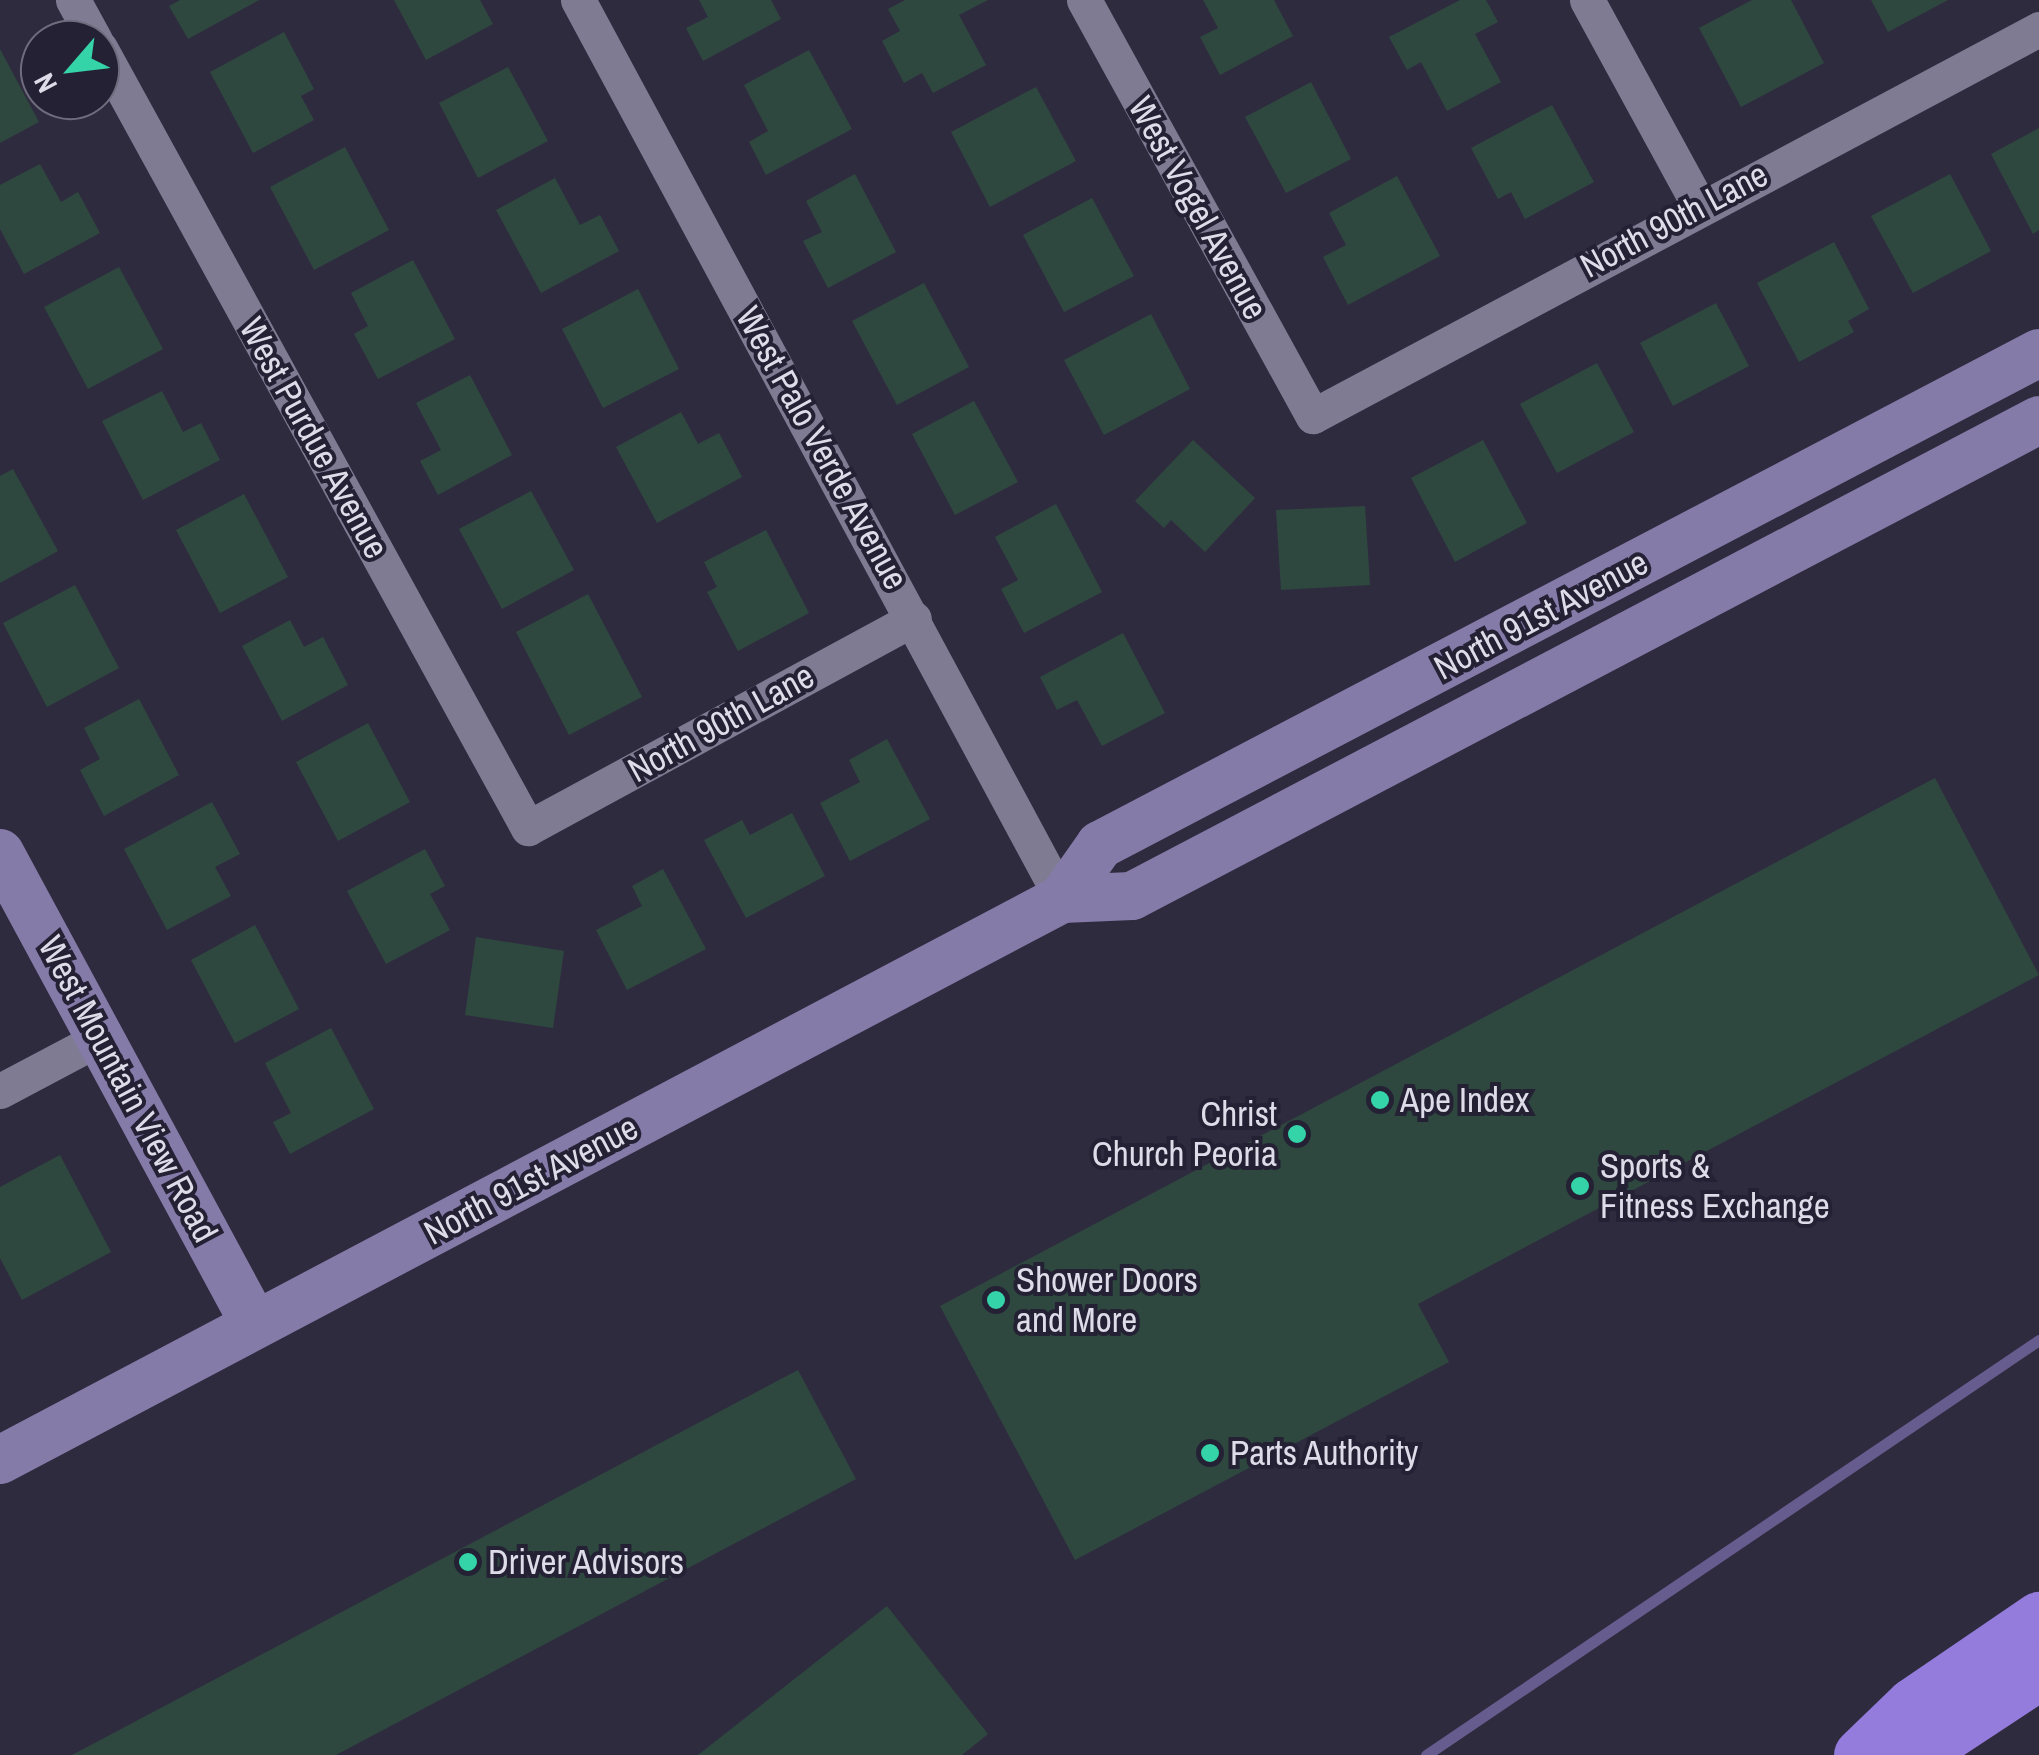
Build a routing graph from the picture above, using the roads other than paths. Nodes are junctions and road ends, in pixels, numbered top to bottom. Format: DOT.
graph roads {
  1 [pos="578,0"];
  2 [pos="1084,0"];
  3 [pos="1587,0"];
  4 [pos="2039,29"];
  5 [pos="120,84"];
  6 [pos="1699,205"];
  7 [pos="2039,353"];
  8 [pos="1313,416"];
  9 [pos="2039,420"];
  10 [pos="1654,556"];
  11 [pos="1681,606"];
  12 [pos="914,618"];
  13 [pos="528,828"];
  14 [pos="0,853"];
  15 [pos="1062,899"];
  16 [pos="100,1038"];
  17 [pos="0,1091"];
  18 [pos="255,1325"];
  19 [pos="0,1460"];
  20 [pos="2039,1618"];
  21 [pos="2039,1672"];
  22 [pos="1861,1755"];
  23 [pos="1913,1755"];
  1 -- 12 [label="street, West Palo Verde Avenue"];
  2 -- 8 [label="street, West Vogel Avenue"];
  3 -- 6 [label="street"];
  4 -- 6 [label="street, North 90th Lane"];
  5 -- 13 [label="street, West Purdue Avenue"];
  6 -- 8 [label="street, North 90th Lane"];
  7 -- 10 [label="main road, North 91st Avenue"];
  9 -- 11 [label="main road, North 91st Avenue"];
  10 -- 11 [label="main road"];
  10 -- 15 [label="main road, North 91st Avenue"];
  11 -- 15 [label="main road, North 91st Avenue"];
  12 -- 13 [label="street, North 90th Lane"];
  12 -- 15 [label="street, West Palo Verde Avenue"];
  14 -- 16 [label="main road, West Mountain View Road"];
  15 -- 18 [label="main road, North 91st Avenue"];
  16 -- 17 [label="street"];
  16 -- 18 [label="main road, West Mountain View Road"];
  18 -- 19 [label="main road, North 91st Avenue"];
  20 -- 22 [label="highway"];
  21 -- 23 [label="highway"];
}
